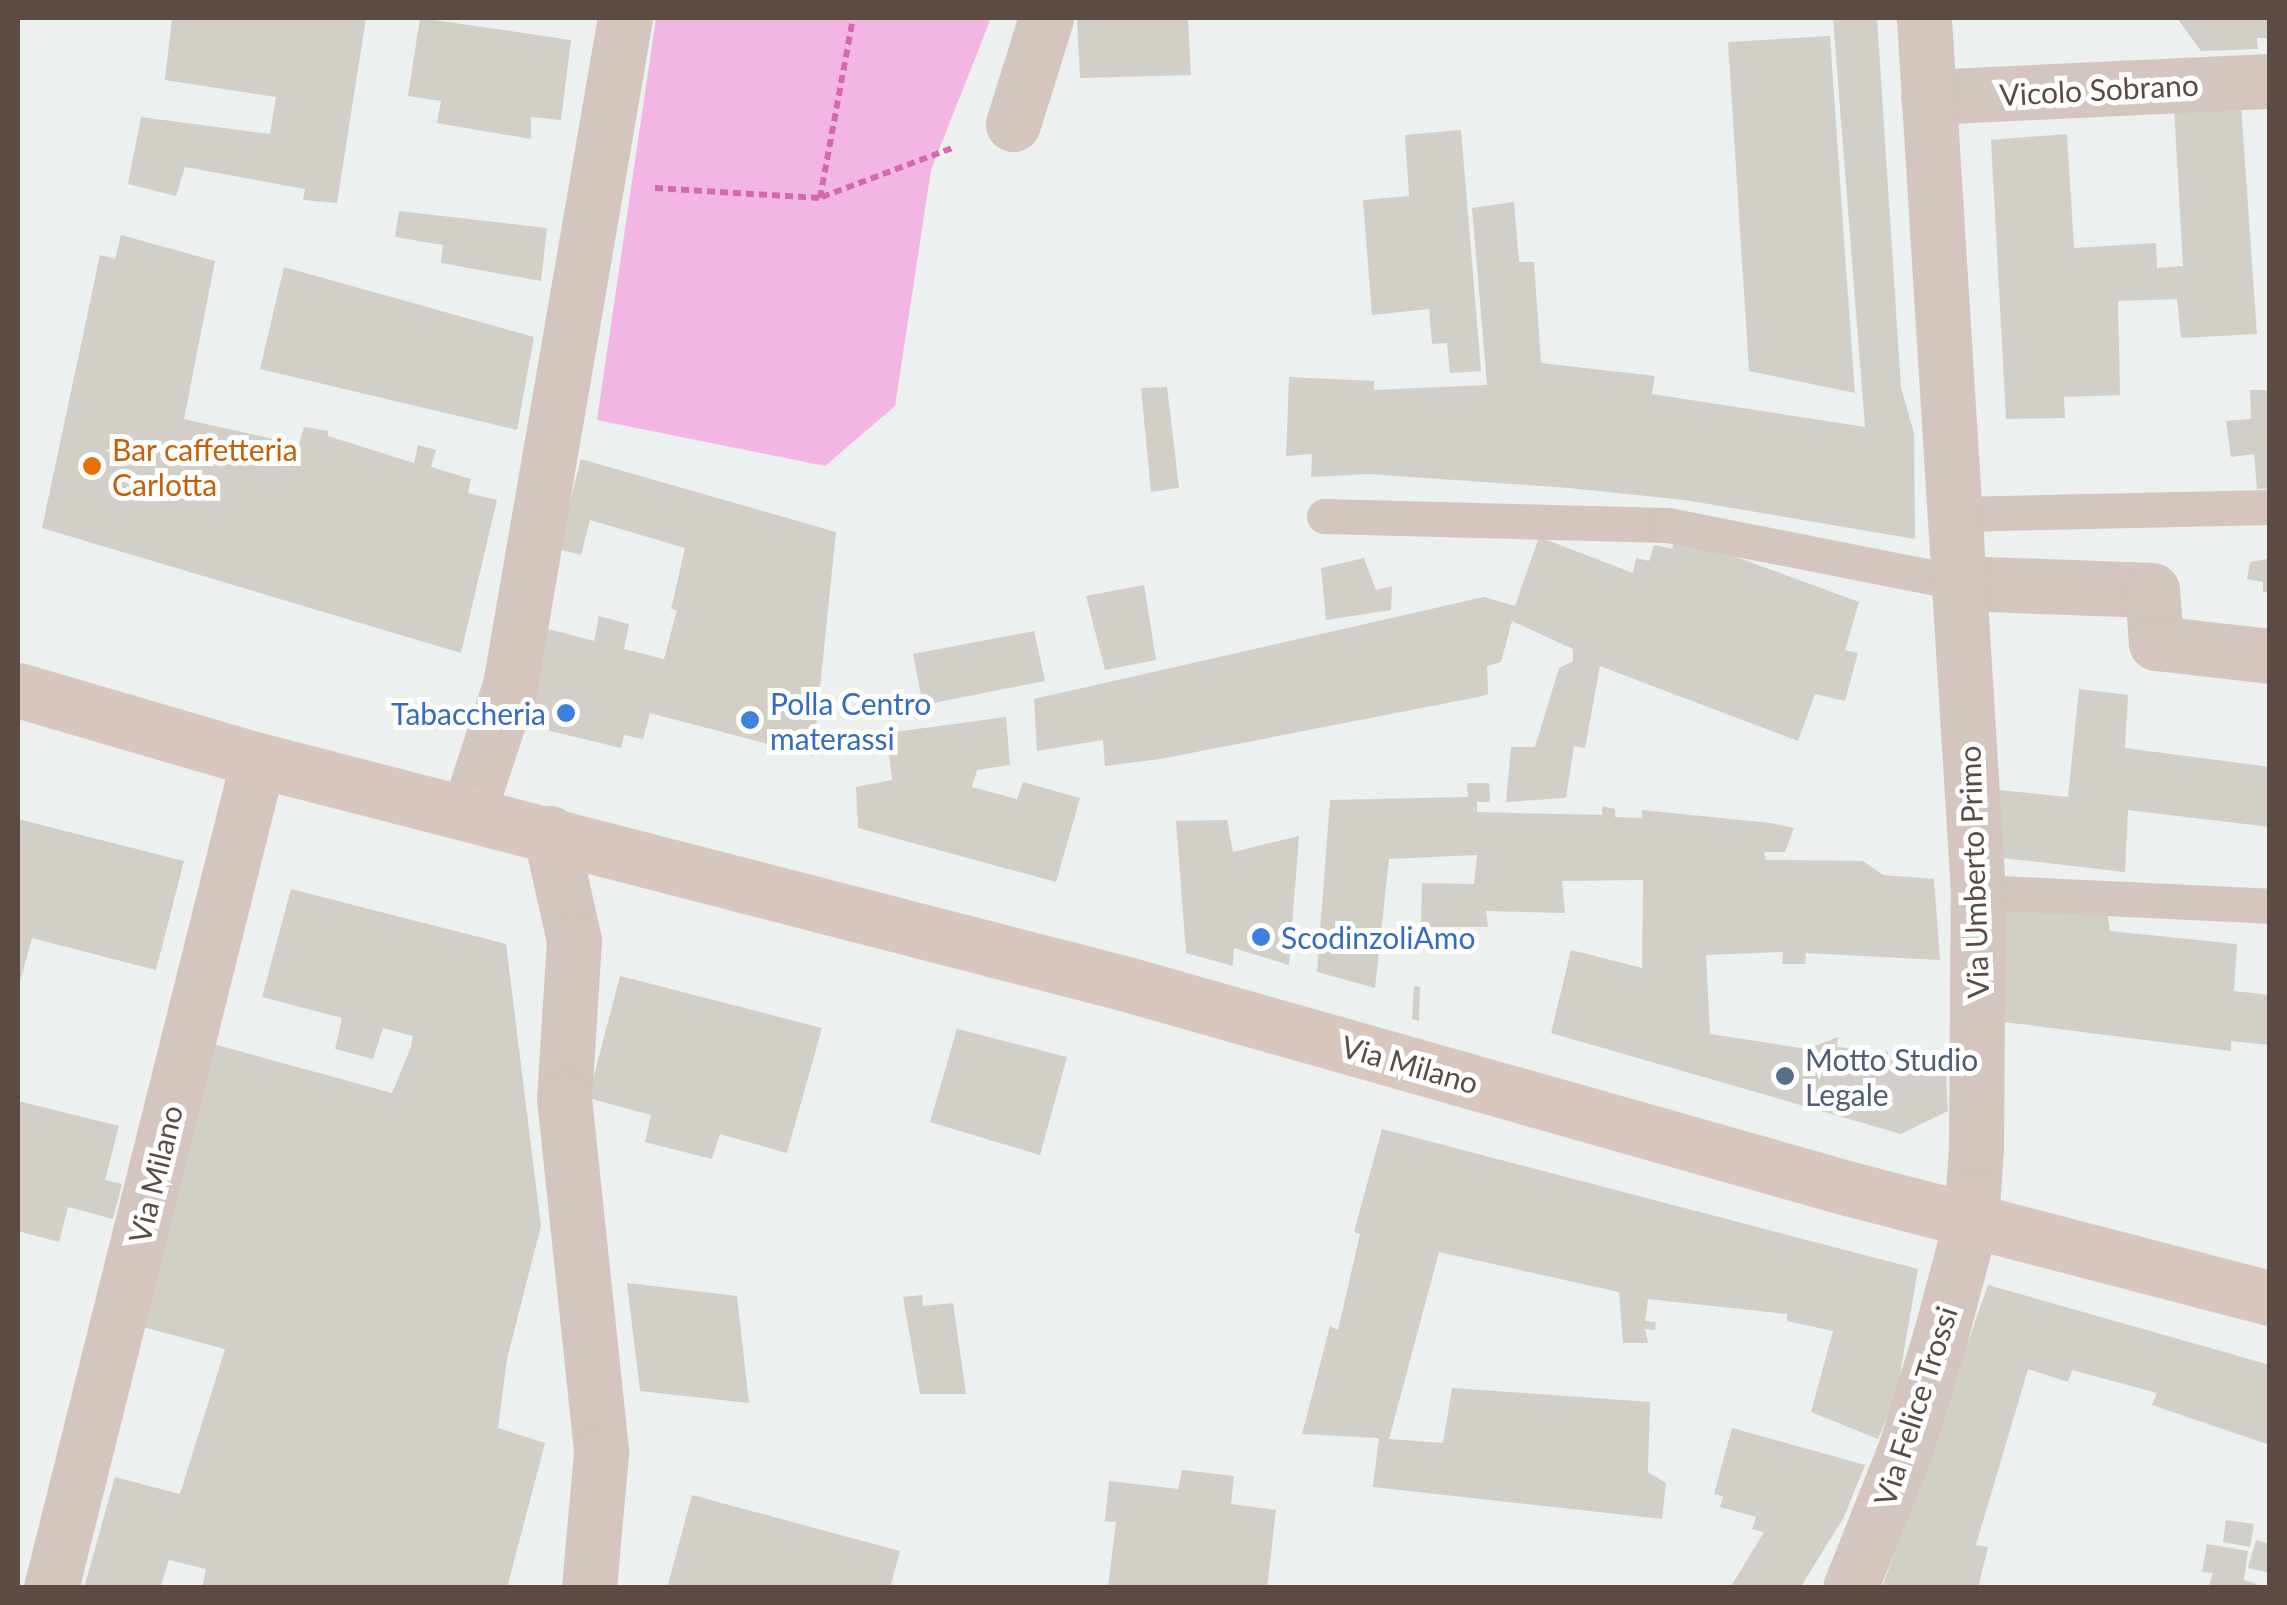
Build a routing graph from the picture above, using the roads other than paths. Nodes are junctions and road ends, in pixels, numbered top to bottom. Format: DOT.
graph roads {
  1 [pos="625,18"];
  2 [pos="1046,18"];
  3 [pos="1924,18"];
  4 [pos="2270,81"];
  5 [pos="1928,97"];
  6 [pos="1012,124"];
  7 [pos="2270,507"];
  8 [pos="1959,514"];
  9 [pos="1324,516"];
  10 [pos="1960,583"];
  11 [pos="2270,656"];
  12 [pos="18,690"];
  13 [pos="258,760"];
  14 [pos="469,810"];
  15 [pos="550,833"];
  16 [pos="1978,892"];
  17 [pos="2270,906"];
  18 [pos="1971,1221"];
  19 [pos="2270,1298"];
  20 [pos="51,1588"];
  21 [pos="589,1588"];
  22 [pos="1850,1588"];
  1 -- 14 [label="street"];
  2 -- 6 [label="street"];
  3 -- 5 [label="street, Via Umberto Primo"];
  4 -- 5 [label="street, Vicolo Sobrano"];
  5 -- 8 [label="street, Via Umberto Primo"];
  7 -- 8 [label="lane"];
  8 -- 10 [label="street, Via Umberto Primo"];
  9 -- 10 [label="lane"];
  10 -- 11 [label="street"];
  10 -- 16 [label="street, Via Umberto Primo"];
  12 -- 13 [label="main road, Via Milano"];
  13 -- 14 [label="main road, Via Milano"];
  13 -- 20 [label="street, Via Milano"];
  14 -- 15 [label="main road, Via Milano"];
  15 -- 18 [label="main road, Via Milano"];
  15 -- 21 [label="street"];
  16 -- 17 [label="lane"];
  16 -- 18 [label="street, Via Umberto Primo"];
  18 -- 19 [label="main road, Via Milano"];
  18 -- 22 [label="street, Via Felice Trossi"];
}
